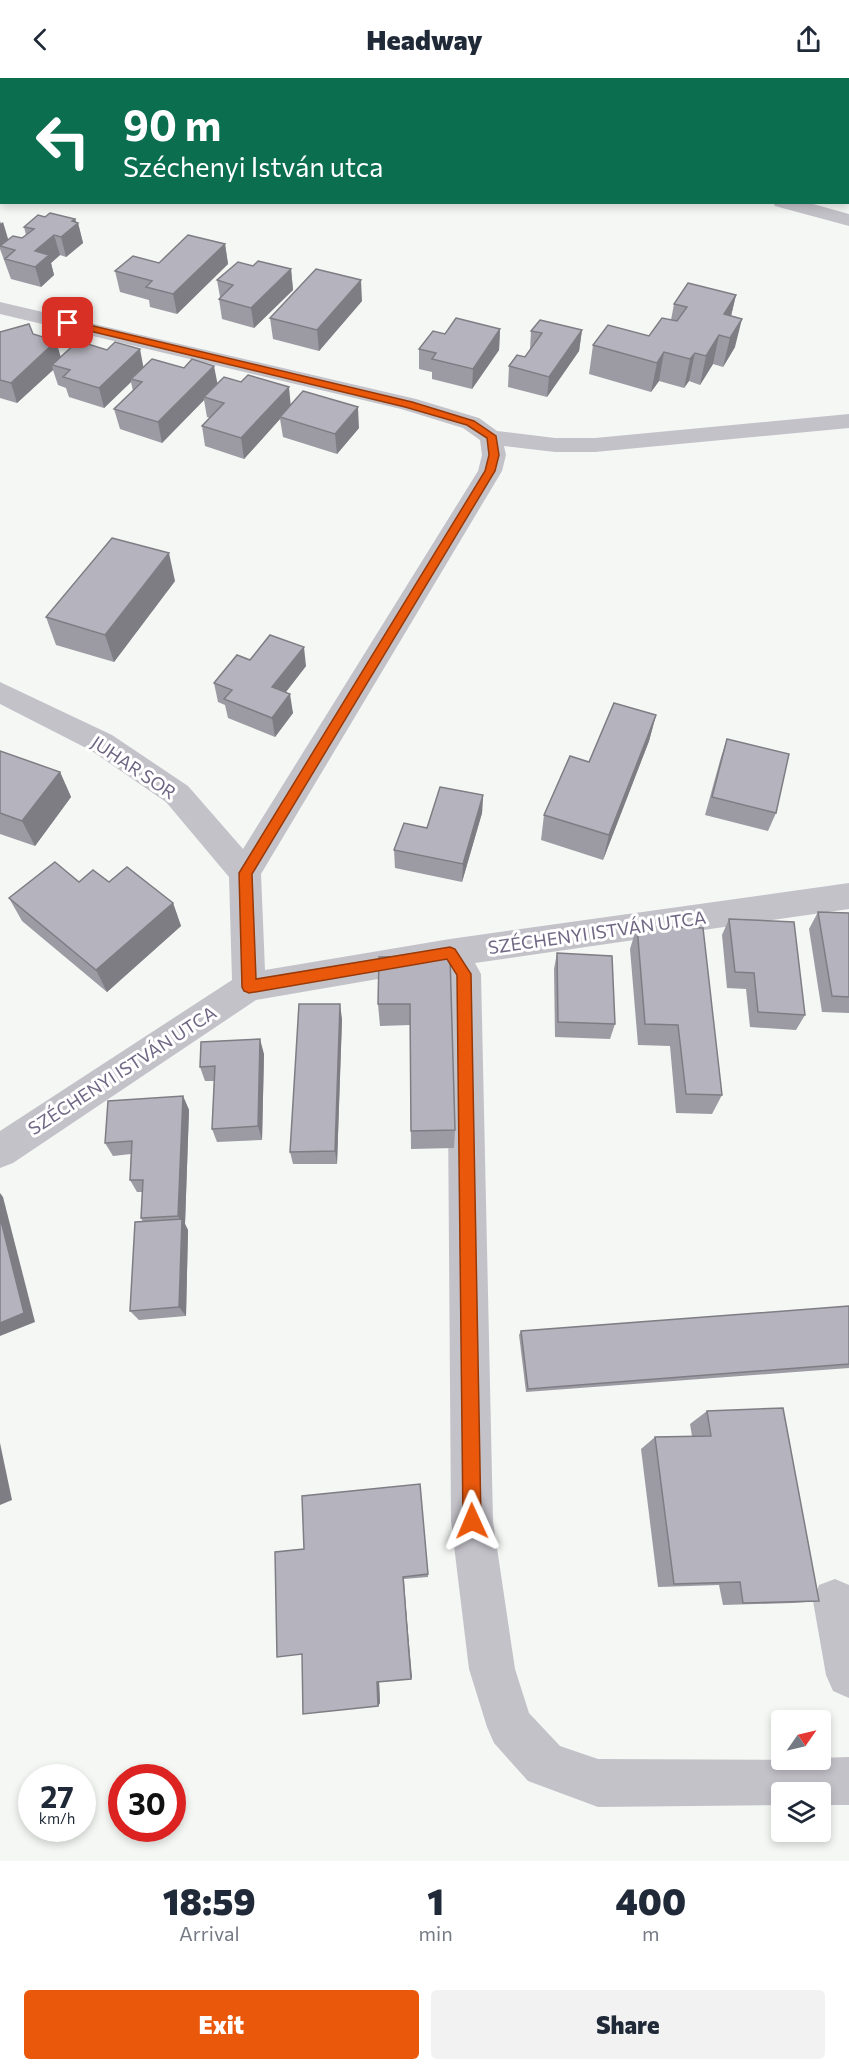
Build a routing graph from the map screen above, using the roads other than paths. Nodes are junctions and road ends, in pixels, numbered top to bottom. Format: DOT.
graph roads {
  1 [pos="789,204"];
  2 [pos="849,220"];
  3 [pos="0,308"];
  4 [pos="849,421"];
  5 [pos="491,436"];
  6 [pos="0,692"];
  7 [pos="245,873"];
  8 [pos="849,896"];
  9 [pos="450,953"];
  10 [pos="249,987"];
  11 [pos="0,1151"];
  12 [pos="835,1601"];
  13 [pos="849,1675"];
  14 [pos="849,1781"];
  1 -- 2 [label="street"];
  3 -- 5 [label="street"];
  4 -- 5 [label="street"];
  5 -- 7 [label="street"];
  6 -- 7 [label="street, JUHAR SOR"];
  7 -- 10 [label="street"];
  8 -- 9 [label="street, SZÉCHENYI ISTVÁN UTCA"];
  9 -- 10 [label="street, SZÉCHENYI ISTVÁN UTCA"];
  9 -- 14 [label="street"];
  10 -- 11 [label="street, SZÉCHENYI ISTVÁN UTCA"];
  12 -- 13 [label="street"];
}
